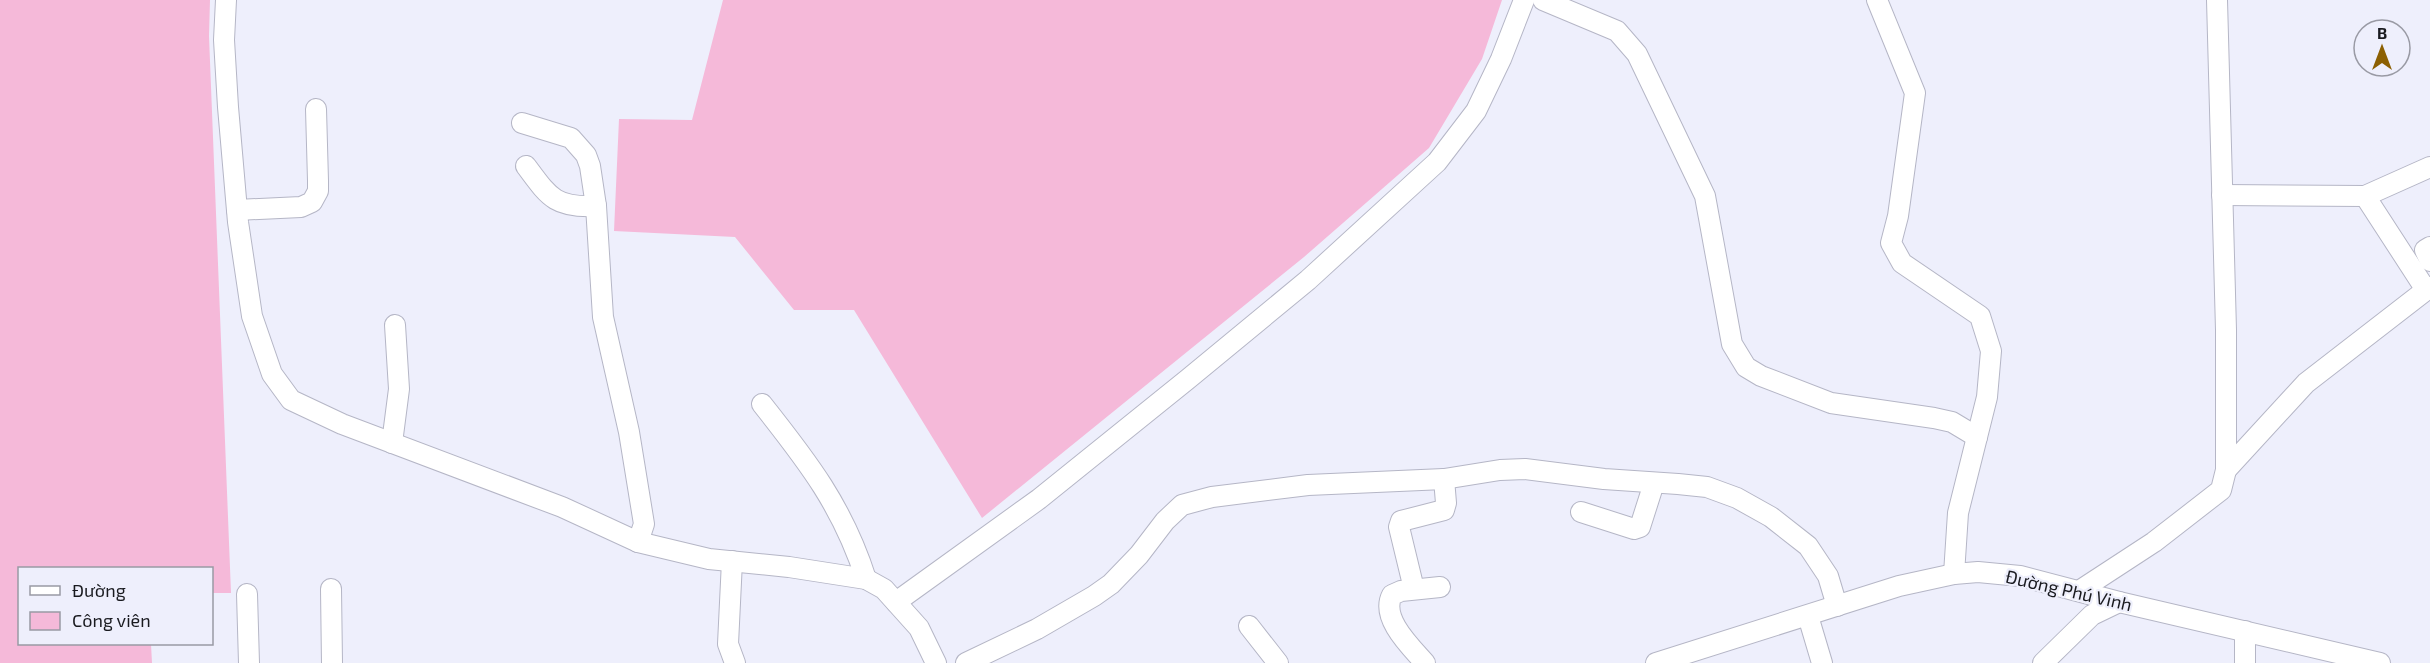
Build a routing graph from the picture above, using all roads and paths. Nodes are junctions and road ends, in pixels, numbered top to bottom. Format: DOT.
graph roads {
  1 [pos="226,0"];
  2 [pos="1524,0"];
  3 [pos="1543,0"];
  4 [pos="1877,0"];
  5 [pos="2217,0"];
  6 [pos="316,109"];
  7 [pos="522,123"];
  8 [pos="526,166"];
  9 [pos="2430,167"];
  10 [pos="2222,195"];
  11 [pos="2365,196"];
  12 [pos="596,206"];
  13 [pos="237,210"];
  14 [pos="2430,247"];
  15 [pos="2430,261"];
  16 [pos="2428,288"];
  17 [pos="395,325"];
  18 [pos="762,404"];
  19 [pos="1977,437"];
  20 [pos="392,443"];
  21 [pos="2226,470"];
  22 [pos="1444,479"];
  23 [pos="1654,483"];
  24 [pos="1581,512"];
  25 [pos="638,542"];
  26 [pos="732,561"];
  27 [pos="1954,574"];
  28 [pos="866,579"];
  29 [pos="1440,587"];
  30 [pos="331,589"];
  31 [pos="1414,589"];
  32 [pos="2079,591"];
  33 [pos="248,594"];
  34 [pos="896,602"];
  35 [pos="2119,602"];
  36 [pos="1838,606"];
  37 [pos="1808,616"];
  38 [pos="1249,626"];
  39 [pos="2245,631"];
  40 [pos="1710,655"];
  41 [pos="249,663"];
  42 [pos="332,663"];
  43 [pos="735,663"];
  44 [pos="936,663"];
  45 [pos="966,663"];
  46 [pos="1278,663"];
  47 [pos="1425,663"];
  48 [pos="1656,663"];
  49 [pos="1822,663"];
  50 [pos="2043,663"];
  51 [pos="2245,663"];
  52 [pos="2380,663"];
  1 -- 13 [label="street"];
  2 -- 34 [label="street"];
  3 -- 19 [label="street"];
  4 -- 19 [label="street"];
  5 -- 10 [label="street"];
  6 -- 13 [label="street"];
  7 -- 12 [label="street"];
  8 -- 12 [label="street"];
  9 -- 11 [label="street"];
  10 -- 11 [label="street"];
  10 -- 21 [label="street"];
  11 -- 16 [label="street"];
  12 -- 25 [label="street"];
  13 -- 20 [label="street"];
  14 -- 15 [label="street"];
  16 -- 21 [label="street"];
  17 -- 20 [label="street"];
  18 -- 28 [label="street"];
  19 -- 27 [label="street"];
  20 -- 25 [label="street"];
  21 -- 32 [label="street"];
  22 -- 23 [label="street"];
  22 -- 31 [label="street"];
  22 -- 45 [label="street"];
  23 -- 24 [label="street"];
  23 -- 36 [label="street"];
  25 -- 26 [label="street"];
  26 -- 28 [label="street"];
  26 -- 43 [label="street"];
  27 -- 32 [label="street, Đường Phú Vinh"];
  27 -- 36 [label="street, Đường Phú Vinh"];
  28 -- 34 [label="street"];
  29 -- 31 [label="street"];
  30 -- 42 [label="street"];
  31 -- 47 [label="street"];
  32 -- 35 [label="street, Đường Phú Vinh"];
  33 -- 41 [label="street"];
  34 -- 44 [label="street"];
  35 -- 39 [label="street, Đường Phú Vinh"];
  35 -- 50 [label="street"];
  36 -- 37 [label="street, Đường Phú Vinh"];
  37 -- 40 [label="street, Đường Phú Vinh"];
  37 -- 49 [label="street"];
  38 -- 46 [label="street"];
  39 -- 51 [label="street"];
  39 -- 52 [label="street, Đường Phú Vinh"];
  40 -- 48 [label="street, Đường Phú Vinh"];
}
